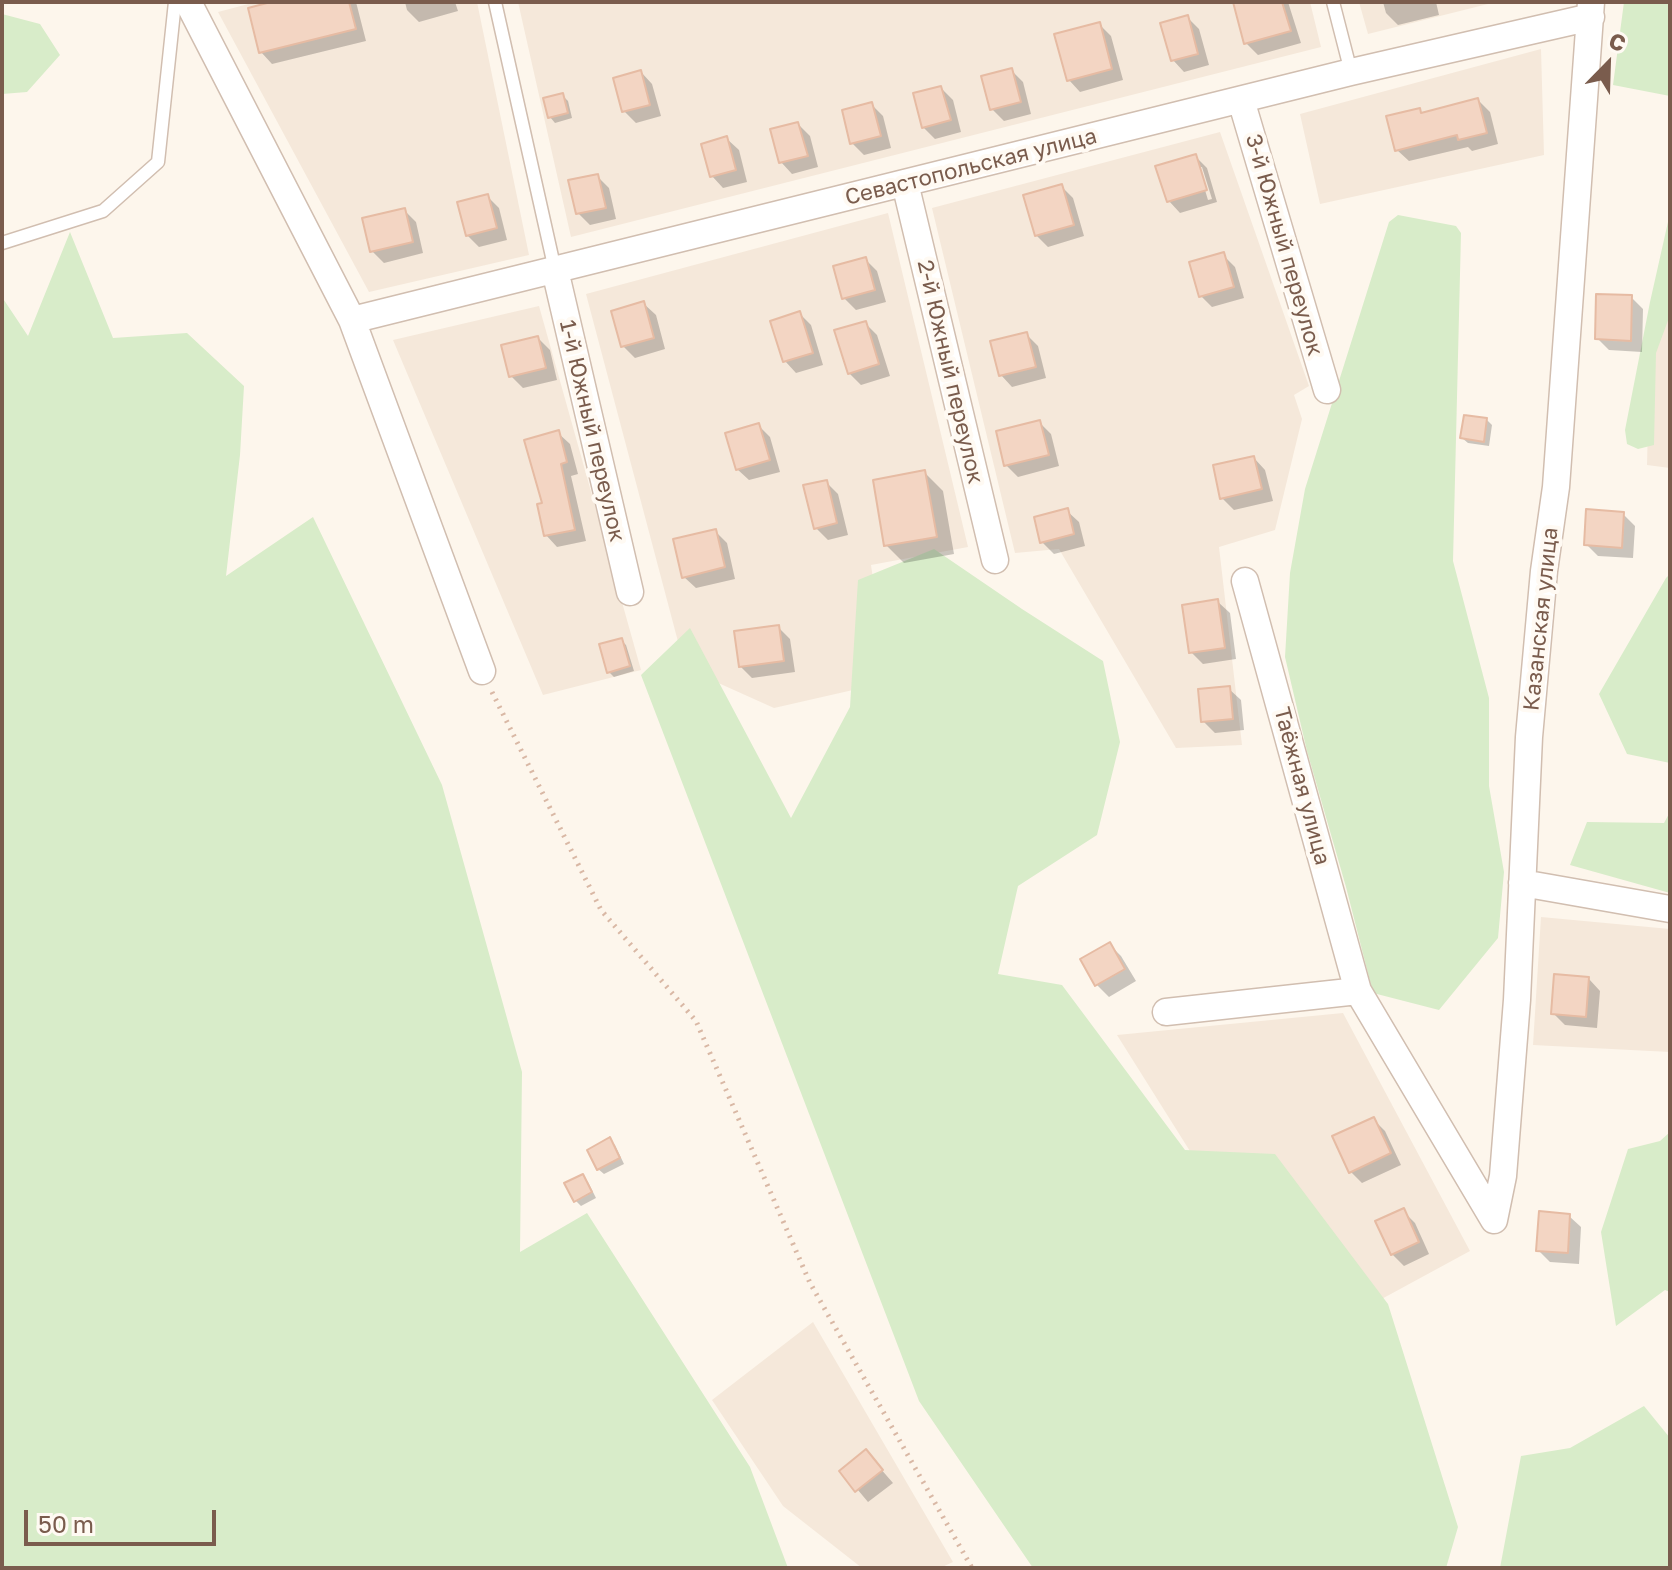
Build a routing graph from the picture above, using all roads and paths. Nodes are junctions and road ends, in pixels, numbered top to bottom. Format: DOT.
graph roads {
  1 [pos="175,2"];
  2 [pos="188,2"];
  3 [pos="495,2"];
  4 [pos="1333,2"];
  5 [pos="1591,9"];
  6 [pos="1351,72"];
  7 [pos="1241,100"];
  8 [pos="905,183"];
  9 [pos="2,243"];
  10 [pos="555,270"];
  11 [pos="352,320"];
  12 [pos="1327,390"];
  13 [pos="995,560"];
  14 [pos="1245,581"];
  15 [pos="630,592"];
  16 [pos="482,671"];
  17 [pos="1522,883"];
  18 [pos="1670,909"];
  19 [pos="1358,991"];
  20 [pos="1166,1012"];
  21 [pos="1494,1220"];
  22 [pos="972,1568"];
  1 -- 9 [label="lane"];
  2 -- 11 [label="street"];
  3 -- 10 [label="lane"];
  4 -- 6 [label="lane"];
  5 -- 6 [label="street, Севастопольская улица"];
  5 -- 17 [label="street, Казанская улица"];
  6 -- 7 [label="street, Севастопольская улица"];
  7 -- 8 [label="street, Севастопольская улица"];
  7 -- 12 [label="street, 3-й Южный переулок"];
  8 -- 10 [label="street, Севастопольская улица"];
  8 -- 13 [label="street, 2-й Южный переулок"];
  10 -- 11 [label="street, Севастопольская улица"];
  10 -- 15 [label="street, 1-й Южный переулок"];
  11 -- 16 [label="street"];
  14 -- 19 [label="street, Таёжная улица"];
  16 -- 22 [label="path"];
  17 -- 18 [label="street"];
  17 -- 21 [label="street, Казанская улица"];
  19 -- 20 [label="street"];
  19 -- 21 [label="street, Таёжная улица"];
}
